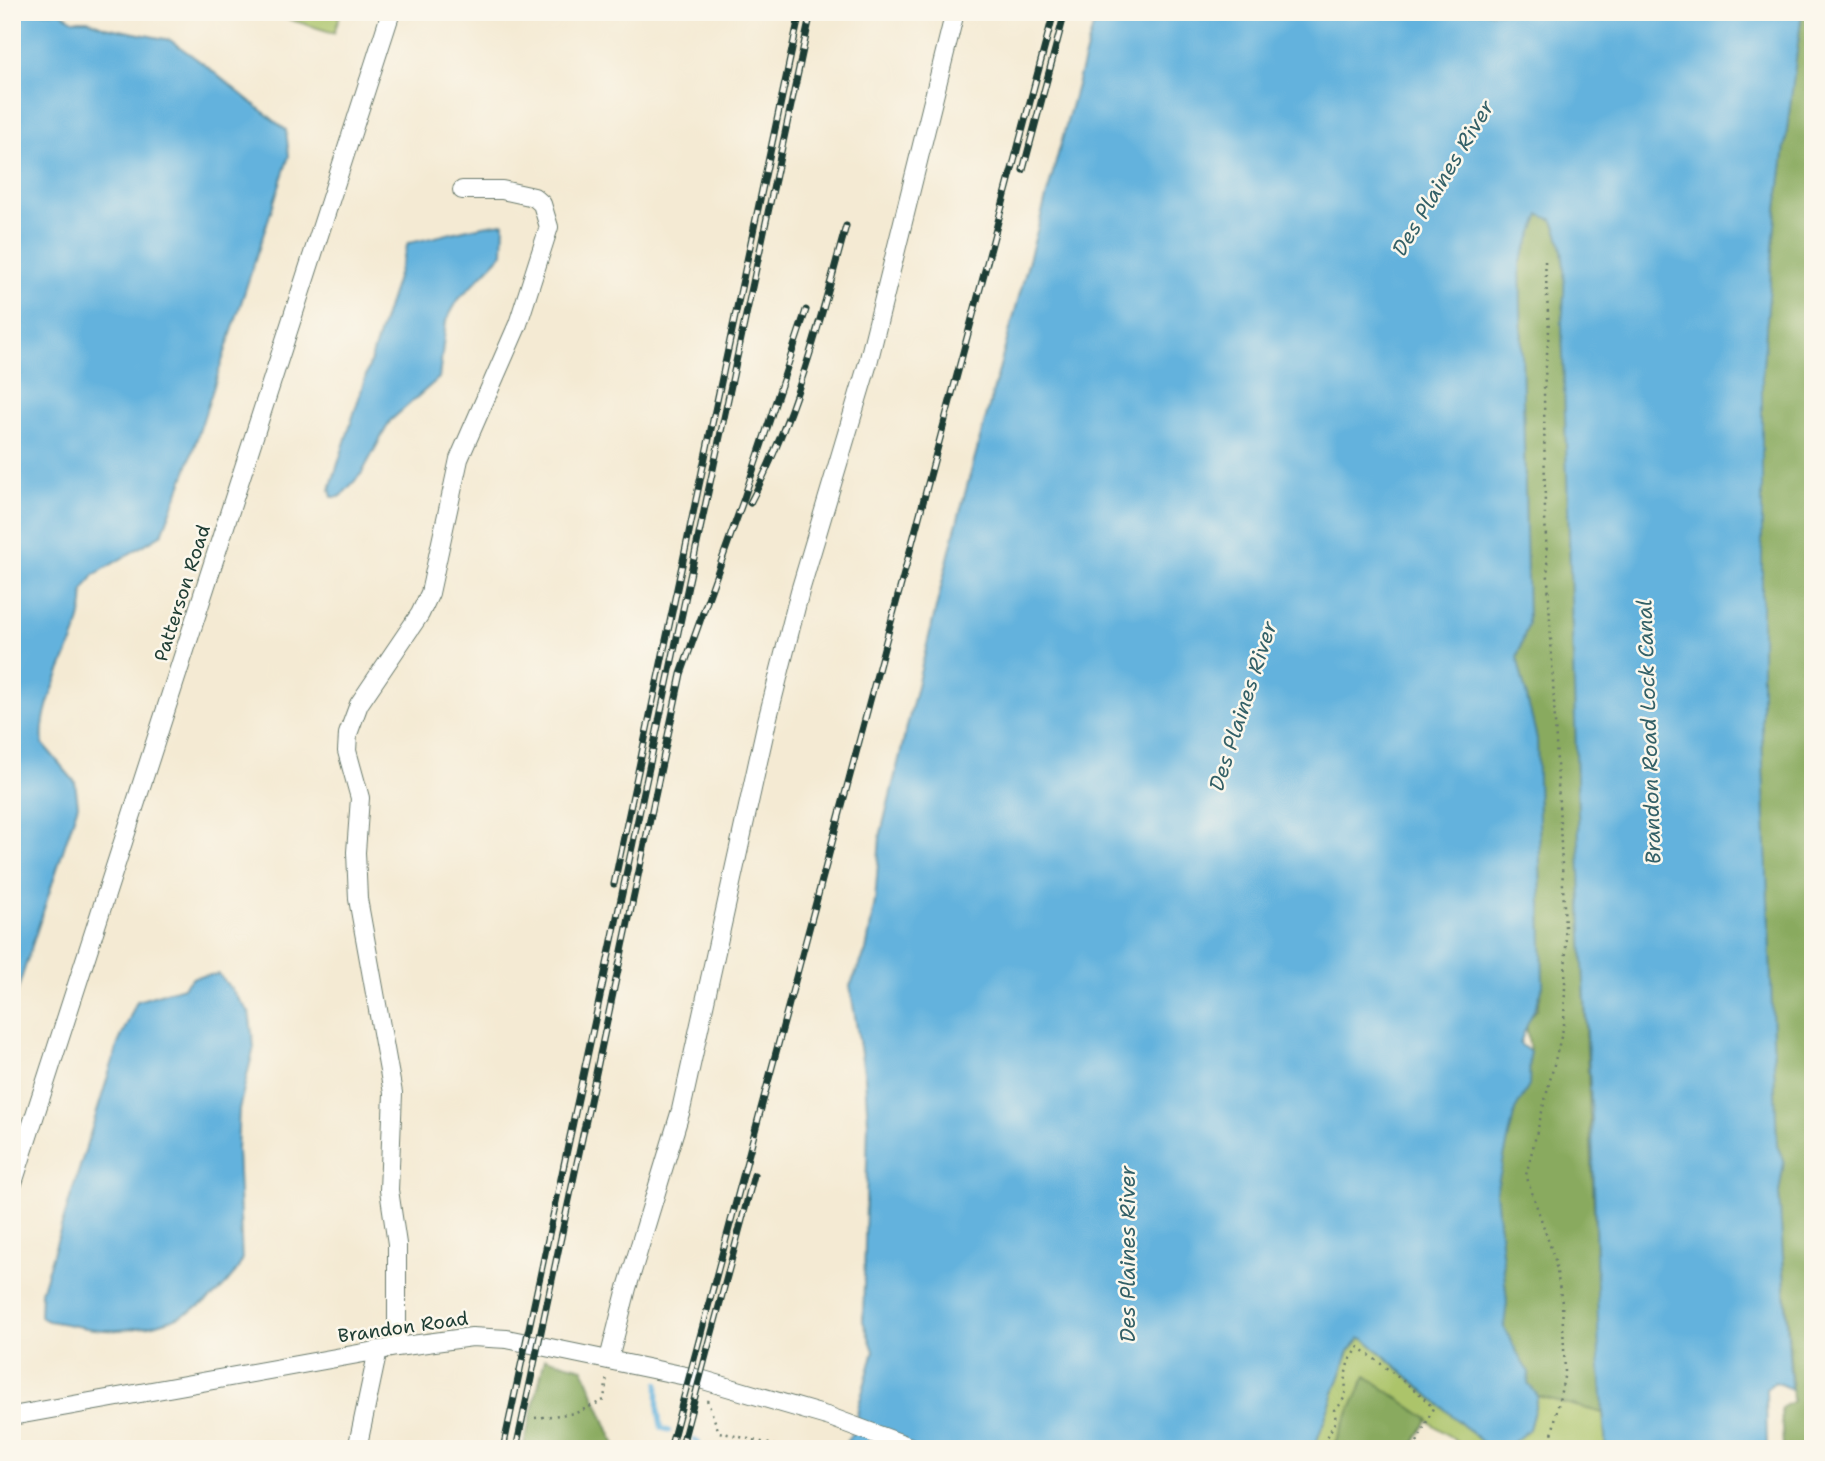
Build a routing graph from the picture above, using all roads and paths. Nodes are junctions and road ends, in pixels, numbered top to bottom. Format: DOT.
graph roads {
  1 [pos="391,12"];
  2 [pos="955,12"];
  3 [pos="462,190"];
  4 [pos="1545,261"];
  5 [pos="1807,1179"];
  6 [pos="12,1186"];
  7 [pos="1813,1197"];
  8 [pos="397,1347"];
  9 [pos="377,1350"];
  10 [pos="609,1359"];
  11 [pos="700,1379"];
  12 [pos="12,1416"];
  13 [pos="535,1418"];
  14 [pos="357,1449"];
  15 [pos="791,1449"];
  16 [pos="916,1449"];
  17 [pos="1321,1449"];
  18 [pos="1413,1449"];
  19 [pos="1549,1449"];
  1 -- 6 [label="street, Patterson Road"];
  2 -- 10 [label="street"];
  3 -- 8 [label="street"];
  4 -- 19 [label="path"];
  5 -- 7 [label="path"];
  8 -- 9 [label="street, Brandon Road"];
  8 -- 10 [label="street, Brandon Road"];
  9 -- 12 [label="street, Brandon Road"];
  9 -- 14 [label="street"];
  10 -- 11 [label="street, Brandon Road"];
  10 -- 13 [label="path"];
  11 -- 15 [label="path"];
  11 -- 16 [label="street, Brandon Road"];
  17 -- 18 [label="path"];
}
